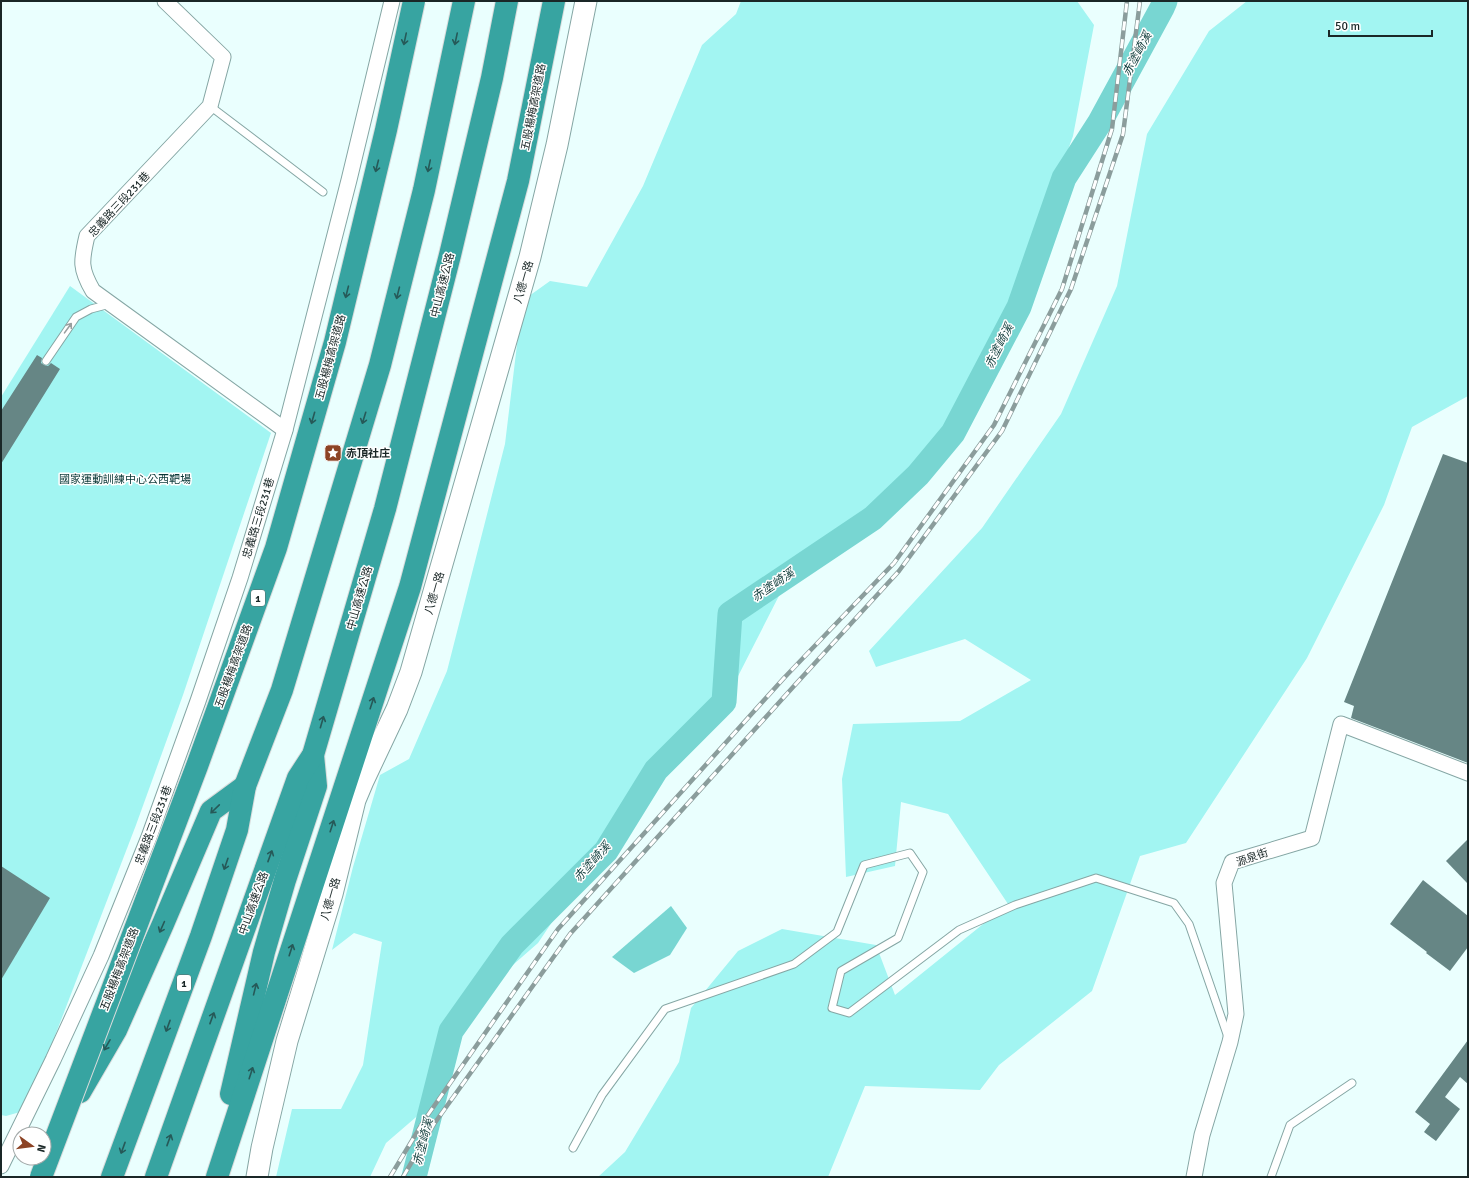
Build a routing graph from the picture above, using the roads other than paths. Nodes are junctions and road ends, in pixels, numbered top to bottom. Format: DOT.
graph roads {
  1 [pos="165,1"];
  2 [pos="392,1"];
  3 [pos="414,1"];
  4 [pos="464,1"];
  5 [pos="507,1"];
  6 [pos="554,1"];
  7 [pos="586,1"];
  8 [pos="210,106"];
  9 [pos="323,192"];
  10 [pos="110,304"];
  11 [pos="46,361"];
  12 [pos="285,430"];
  13 [pos="313,755"];
  14 [pos="1468,773"];
  15 [pos="245,786"];
  16 [pos="1230,1042"];
  17 [pos="1352,1083"];
  18 [pos="52,1139"];
  19 [pos="6,1144"];
  20 [pos="573,1148"];
  21 [pos="1,1166"];
  22 [pos="36,1166"];
  23 [pos="30,1177"];
  24 [pos="40,1177"];
  25 [pos="112,1177"];
  26 [pos="156,1177"];
  27 [pos="213,1177"];
  28 [pos="217,1177"];
  29 [pos="257,1177"];
  30 [pos="1194,1177"];
  31 [pos="1271,1177"];
  1 -- 8 [label="street, 忠義路三段231巷"];
  2 -- 12 [label="street"];
  3 -- 24 [label="highway, 五股楊梅高架道路 / 1, one-way, bridge"];
  4 -- 15 [label="highway, 1, one-way"];
  13 -- 5 [label="highway, 中山高速公路, one-way"];
  28 -- 6 [label="highway, 五股楊梅高架道路, one-way"];
  7 -- 29 [label="street, 八德一路"];
  8 -- 9 [label="lane"];
  8 -- 10 [label="street, 忠義路三段231巷"];
  11 -- 10 [label="lane, one-way"];
  10 -- 12 [label="street, 忠義路三段231巷"];
  12 -- 19 [label="street, 忠義路三段231巷"];
  26 -- 13 [label="highway, 中山高速公路, one-way"];
  27 -- 13 [label="highway, one-way"];
  14 -- 16 [label="street, 源泉街"];
  15 -- 18 [label="highway, one-way"];
  15 -- 25 [label="highway, 1, one-way"];
  16 -- 20 [label="lane"];
  16 -- 30 [label="street, 源泉街"];
  17 -- 31 [label="lane"];
  19 -- 21 [label="street, 忠義路三段231巷"];
  22 -- 23 [label="highway"];
}
